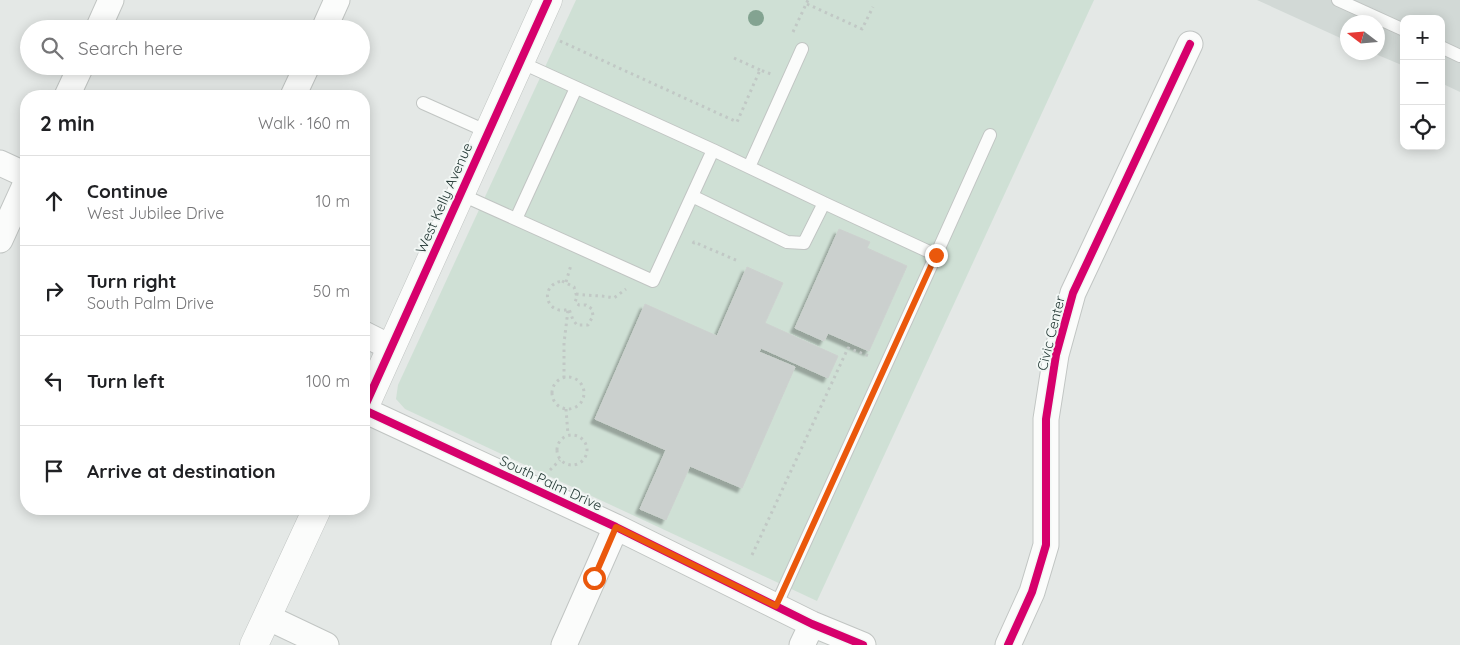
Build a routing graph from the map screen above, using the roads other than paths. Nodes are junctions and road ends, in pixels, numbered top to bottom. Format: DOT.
graph roads {
  1 [pos="111,0"];
  2 [pos="338,0"];
  3 [pos="548,0"];
  4 [pos="1338,0"];
  5 [pos="102,20"];
  6 [pos="328,20"];
  7 [pos="1400,28"];
  8 [pos="1190,44"];
  9 [pos="802,49"];
  10 [pos="1445,49"];
  11 [pos="1460,56"];
  12 [pos="520,62"];
  13 [pos="77,75"];
  14 [pos="303,75"];
  15 [pos="576,88"];
  16 [pos="70,90"];
  17 [pos="296,90"];
  18 [pos="423,102"];
  19 [pos="488,132"];
  20 [pos="990,135"];
  21 [pos="713,150"];
  22 [pos="0,163"];
  23 [pos="749,167"];
  24 [pos="20,171"];
  25 [pos="460,194"];
  26 [pos="692,196"];
  27 [pos="20,197"];
  28 [pos="824,203"];
  29 [pos="516,219"];
  30 [pos="0,240"];
  31 [pos="936,255"];
  32 [pos="370,337"];
  33 [pos="390,347"];
  34 [pos="370,395"];
  35 [pos="370,412"];
  36 [pos="314,515"];
  37 [pos="616,527"];
  38 [pos="776,606"];
  39 [pos="268,617"];
  40 [pos="807,634"];
  41 [pos="254,645"];
  42 [pos="326,645"];
  43 [pos="564,645"];
  44 [pos="863,645"];
  45 [pos="1008,645"];
  1 -- 5 [label="street"];
  2 -- 6 [label="street"];
  3 -- 12 [label="street, West Kelly Avenue"];
  4 -- 7 [label="lane"];
  8 -- 45 [label="street, Civic Center"];
  9 -- 23 [label="lane"];
  10 -- 11 [label="lane"];
  12 -- 15 [label="lane"];
  12 -- 19 [label="street, West Kelly Avenue"];
  13 -- 16 [label="street"];
  14 -- 17 [label="street"];
  15 -- 21 [label="lane"];
  15 -- 29 [label="lane"];
  18 -- 19 [label="lane"];
  19 -- 25 [label="street, West Kelly Avenue"];
  20 -- 31 [label="lane"];
  21 -- 23 [label="lane"];
  21 -- 26 [label="lane"];
  22 -- 24 [label="street"];
  23 -- 28 [label="lane"];
  25 -- 29 [label="lane"];
  25 -- 33 [label="street, West Kelly Avenue"];
  26 -- 28 [label="lane"];
  26 -- 29 [label="lane"];
  27 -- 30 [label="street"];
  28 -- 31 [label="lane"];
  31 -- 38 [label="lane"];
  32 -- 33 [label="street"];
  33 -- 34 [label="street, West Kelly Avenue"];
  35 -- 37 [label="street, South Palm Drive"];
  36 -- 39 [label="street"];
  37 -- 38 [label="street, South Palm Drive"];
  37 -- 43 [label="street"];
  38 -- 40 [label="street, South Palm Drive"];
  39 -- 41 [label="street"];
  39 -- 42 [label="street"];
  40 -- 44 [label="street, South Palm Drive"];
}
